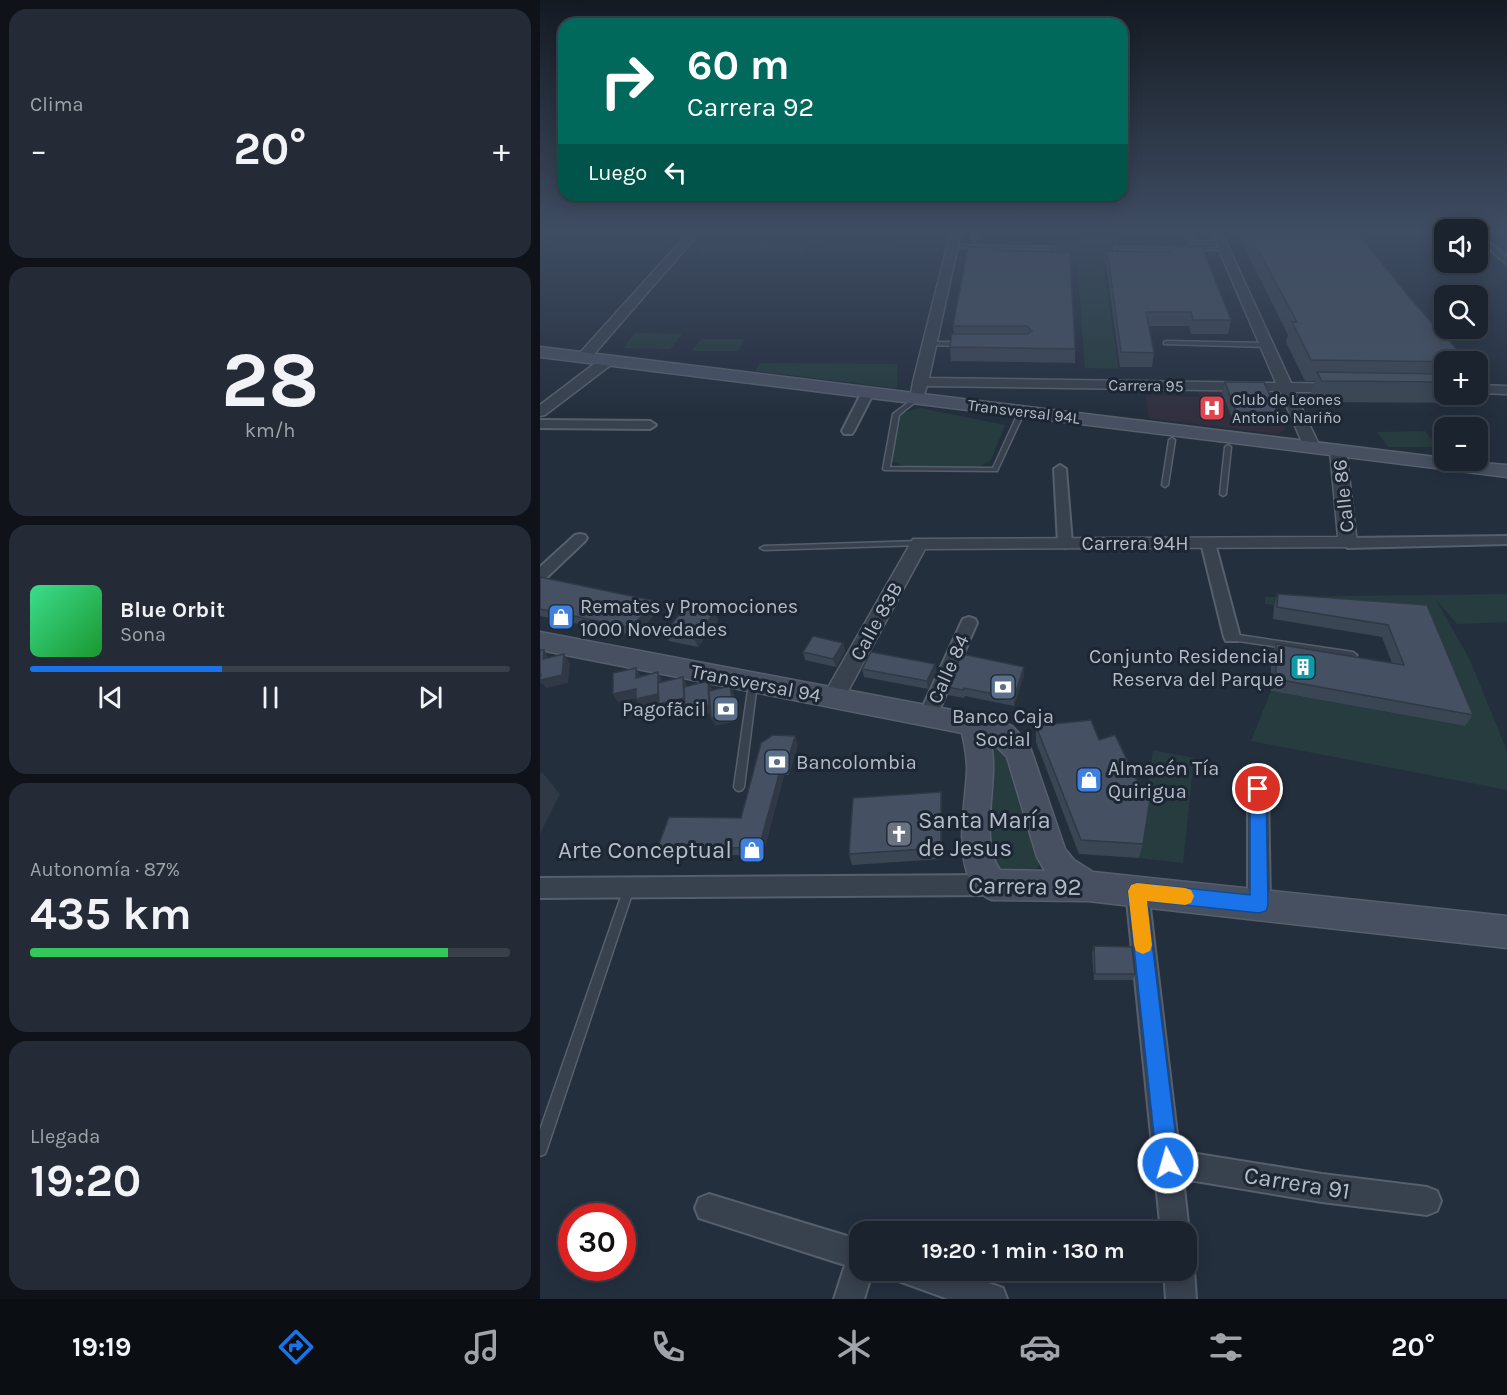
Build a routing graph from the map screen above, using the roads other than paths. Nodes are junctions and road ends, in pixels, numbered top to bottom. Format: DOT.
graph roads {
  1 [pos="642,292"];
  2 [pos="941,292"];
  3 [pos="1242,292"];
  4 [pos="929,344"];
  5 [pos="963,344"];
  6 [pos="1166,344"];
  7 [pos="1266,345"];
  8 [pos="540,352"];
  9 [pos="583,358"];
  10 [pos="607,361"];
  11 [pos="1286,387"];
  12 [pos="1362,388"];
  13 [pos="919,390"];
  14 [pos="1488,390"];
  15 [pos="1507,390"];
  16 [pos="868,392"];
  17 [pos="1022,411"];
  18 [pos="540,412"];
  19 [pos="540,424"];
  20 [pos="651,425"];
  21 [pos="848,431"];
  22 [pos="1172,440"];
  23 [pos="1228,447"];
  24 [pos="1312,447"];
  25 [pos="1338,450"];
  26 [pos="1060,469"];
  27 [pos="1507,471"];
  28 [pos="1165,485"];
  29 [pos="1223,494"];
  30 [pos="580,538"];
  31 [pos="1507,540"];
  32 [pos="919,543"];
  33 [pos="1065,543"];
  34 [pos="1208,543"];
  35 [pos="1348,543"];
  36 [pos="764,548"];
  37 [pos="540,575"];
  38 [pos="969,623"];
  39 [pos="1232,637"];
  40 [pos="540,641"];
  41 [pos="1353,655"];
  42 [pos="753,682"];
  43 [pos="833,698"];
  44 [pos="928,715"];
  45 [pos="973,724"];
  46 [pos="739,787"];
  47 [pos="1258,789"];
  48 [pos="993,885"];
  49 [pos="1088,886"];
  50 [pos="630,887"];
  51 [pos="540,888"];
  52 [pos="1137,891"];
  53 [pos="1259,905"];
  54 [pos="1507,932"];
  55 [pos="540,1149"];
  56 [pos="1168,1163"];
  57 [pos="1427,1201"];
  58 [pos="709,1208"];
  59 [pos="1174,1221"];
  60 [pos="849,1252"];
  61 [pos="855,1281"];
  62 [pos="939,1281"];
  63 [pos="1180,1281"];
  64 [pos="849,1299"];
  65 [pos="992,1299"];
  66 [pos="1181,1299"];
  1 -- 9 [label="street"];
  2 -- 4 [label="street"];
  3 -- 7 [label="street, Calle 86"];
  4 -- 5 [label="lane"];
  4 -- 13 [label="street"];
  6 -- 7 [label="lane"];
  7 -- 11 [label="street, Calle 86"];
  8 -- 9 [label="main road, Transversal 94L"];
  9 -- 10 [label="main road, Transversal 94L"];
  10 -- 16 [label="main road, Transversal 94L"];
  10 -- 18 [label="street"];
  11 -- 12 [label="street, Carrera 95"];
  11 -- 13 [label="street, Carrera 95"];
  11 -- 24 [label="street, Calle 86"];
  13 -- 16 [label="main road, Transversal 94L"];
  13 -- 17 [label="main road, Transversal 94L"];
  13 -- 17 [label="lane"];
  14 -- 15 [label="street"];
  16 -- 21 [label="street"];
  17 -- 24 [label="main road, Transversal 94L"];
  19 -- 20 [label="street"];
  22 -- 28 [label="lane"];
  23 -- 29 [label="lane"];
  24 -- 25 [label="main road, Transversal 94L"];
  25 -- 27 [label="main road, Transversal 94L"];
  25 -- 35 [label="street, Calle 86"];
  26 -- 33 [label="street"];
  30 -- 37 [label="street"];
  31 -- 35 [label="street, Carrera 94H"];
  32 -- 33 [label="street, Carrera 94H"];
  32 -- 36 [label="lane, Carrera 94H"];
  32 -- 43 [label="street, Calle 83B"];
  33 -- 34 [label="street, Carrera 94H"];
  34 -- 35 [label="street, Carrera 94H"];
  34 -- 39 [label="street"];
  38 -- 44 [label="street, Calle 84"];
  39 -- 41 [label="lane"];
  40 -- 42 [label="main road, Transversal 94"];
  42 -- 43 [label="main road, Transversal 94"];
  42 -- 46 [label="lane"];
  43 -- 44 [label="main road, Transversal 94"];
  44 -- 45 [label="main road, Transversal 94"];
  45 -- 48 [label="main road"];
  45 -- 49 [label="main road, Transversal 94"];
  47 -- 53 [label="street"];
  48 -- 49 [label="main road, Carrera 92"];
  48 -- 50 [label="street, Carrera 92"];
  49 -- 52 [label="main road, Carrera 92"];
  50 -- 51 [label="street, Carrera 92"];
  50 -- 55 [label="lane"];
  52 -- 53 [label="main road, Carrera 92"];
  52 -- 56 [label="street"];
  53 -- 54 [label="main road, Carrera 92"];
  56 -- 57 [label="street, Carrera 91"];
  56 -- 59 [label="street"];
  58 -- 60 [label="street"];
  61 -- 64 [label="street"];
  62 -- 65 [label="street"];
  63 -- 66 [label="street"];
}
